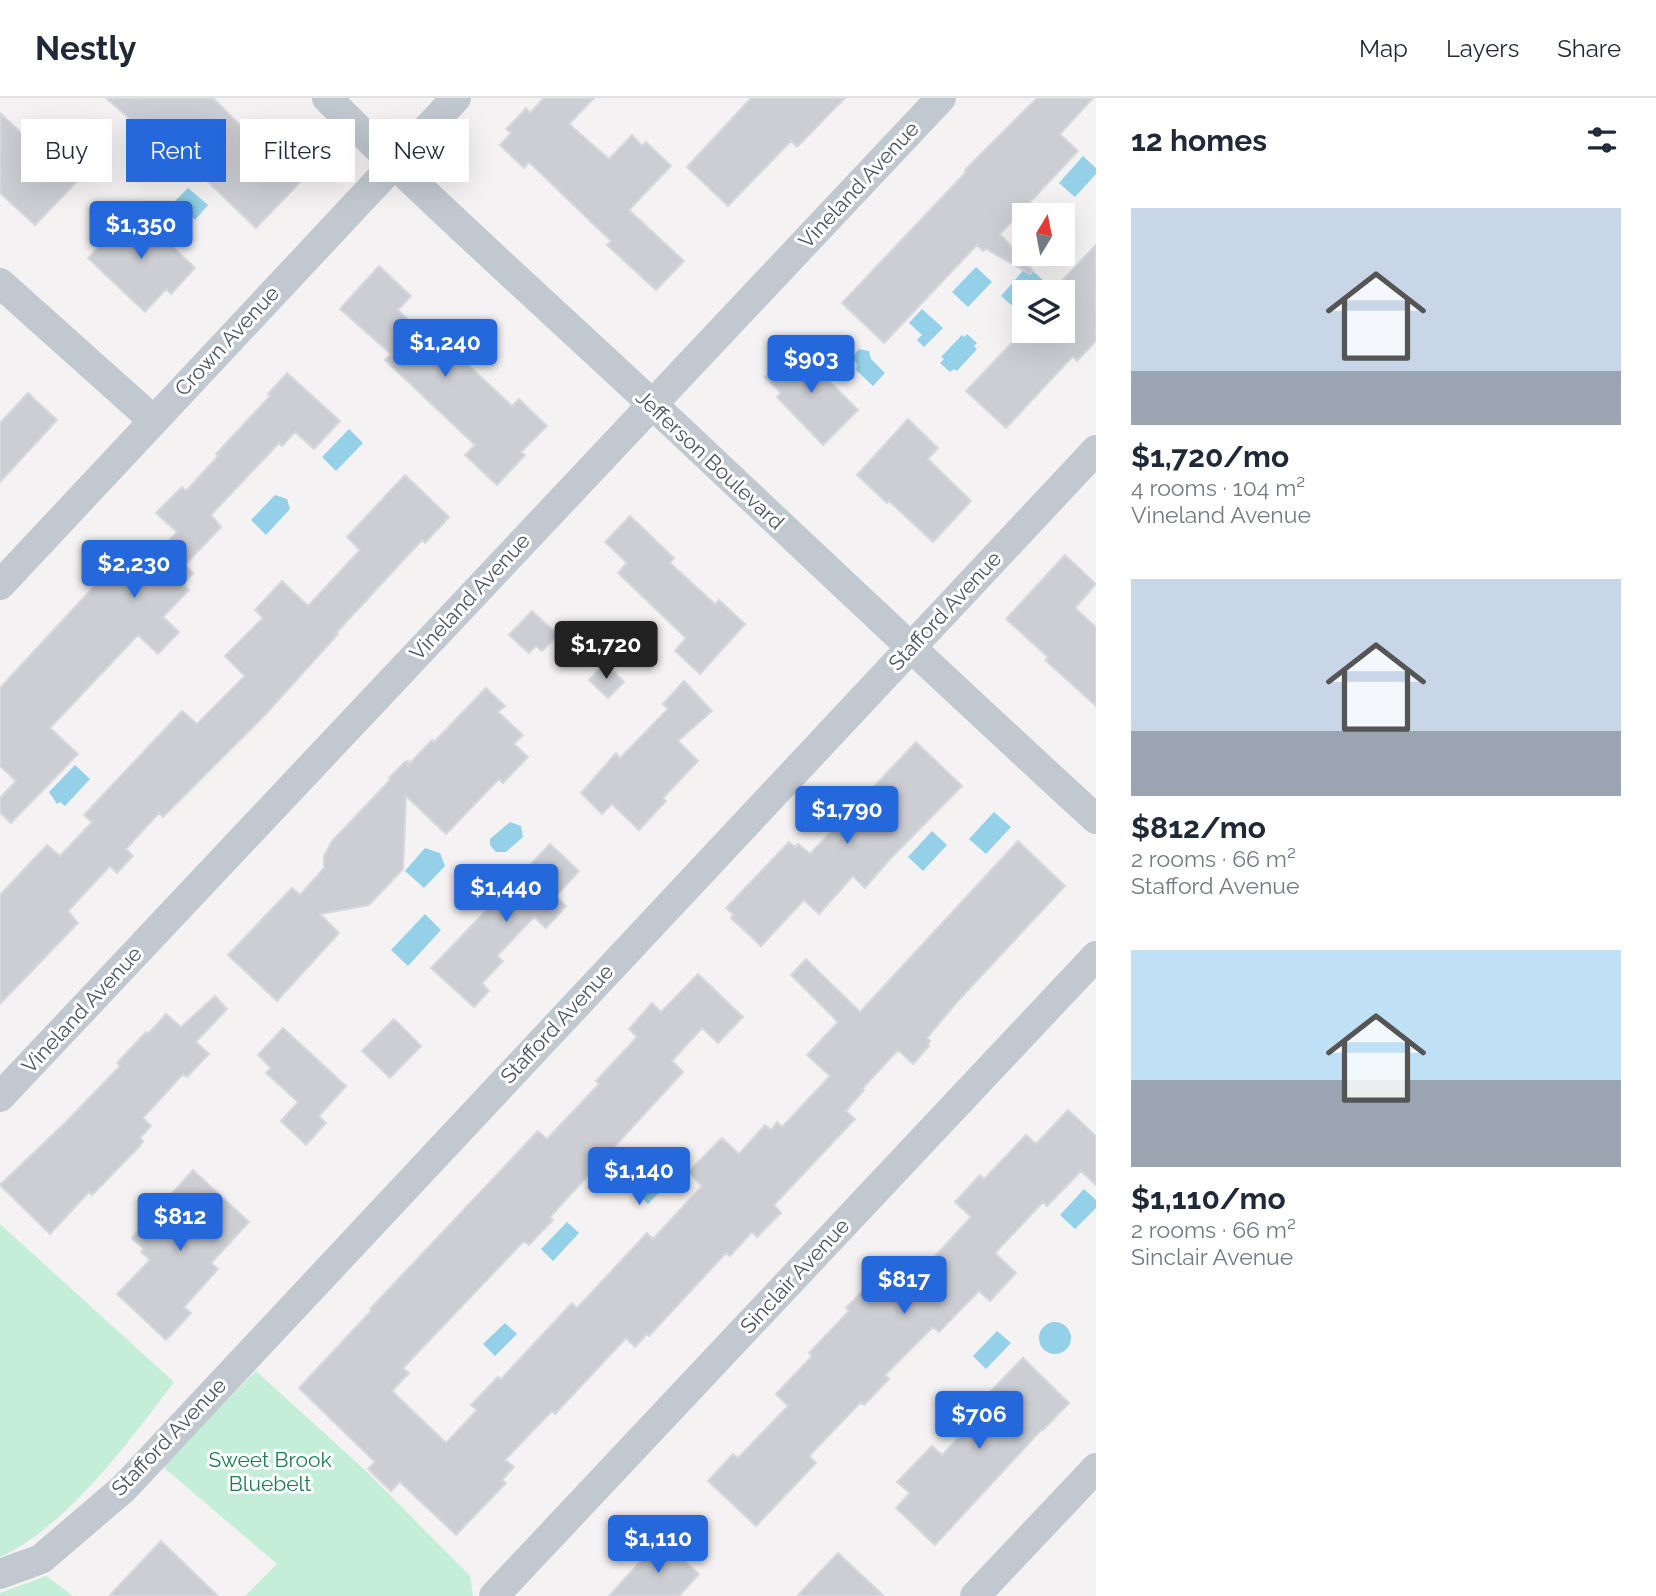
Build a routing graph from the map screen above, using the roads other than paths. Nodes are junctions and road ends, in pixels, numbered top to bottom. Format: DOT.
graph roads {
  1 [pos="327,98"];
  2 [pos="456,98"];
  3 [pos="941,98"];
  4 [pos="436,119"];
  5 [pos="369,140"];
  6 [pos="376,182"];
  7 [pos="412,182"];
  8 [pos="0,283"];
  9 [pos="652,404"];
  10 [pos="153,420"];
  11 [pos="1096,450"];
  12 [pos="0,585"];
  13 [pos="910,649"];
  14 [pos="1096,819"];
  15 [pos="1096,956"];
  16 [pos="0,1097"];
  17 [pos="1096,1468"];
  18 [pos="0,1574"];
  19 [pos="494,1596"];
  20 [pos="975,1596"];
  1 -- 5 [label="street, Jefferson Boulevard"];
  2 -- 4 [label="street, Crown Avenue"];
  3 -- 9 [label="street, Vineland Avenue"];
  6 -- 10 [label="street, Crown Avenue"];
  7 -- 9 [label="street, Jefferson Boulevard"];
  8 -- 10 [label="street"];
  9 -- 13 [label="street, Jefferson Boulevard"];
  9 -- 16 [label="street, Vineland Avenue"];
  10 -- 12 [label="street, Crown Avenue"];
  11 -- 13 [label="street, Stafford Avenue"];
  13 -- 14 [label="street, Jefferson Boulevard"];
  13 -- 18 [label="street, Stafford Avenue"];
  15 -- 19 [label="street, Sinclair Avenue"];
  17 -- 20 [label="street"];
}
